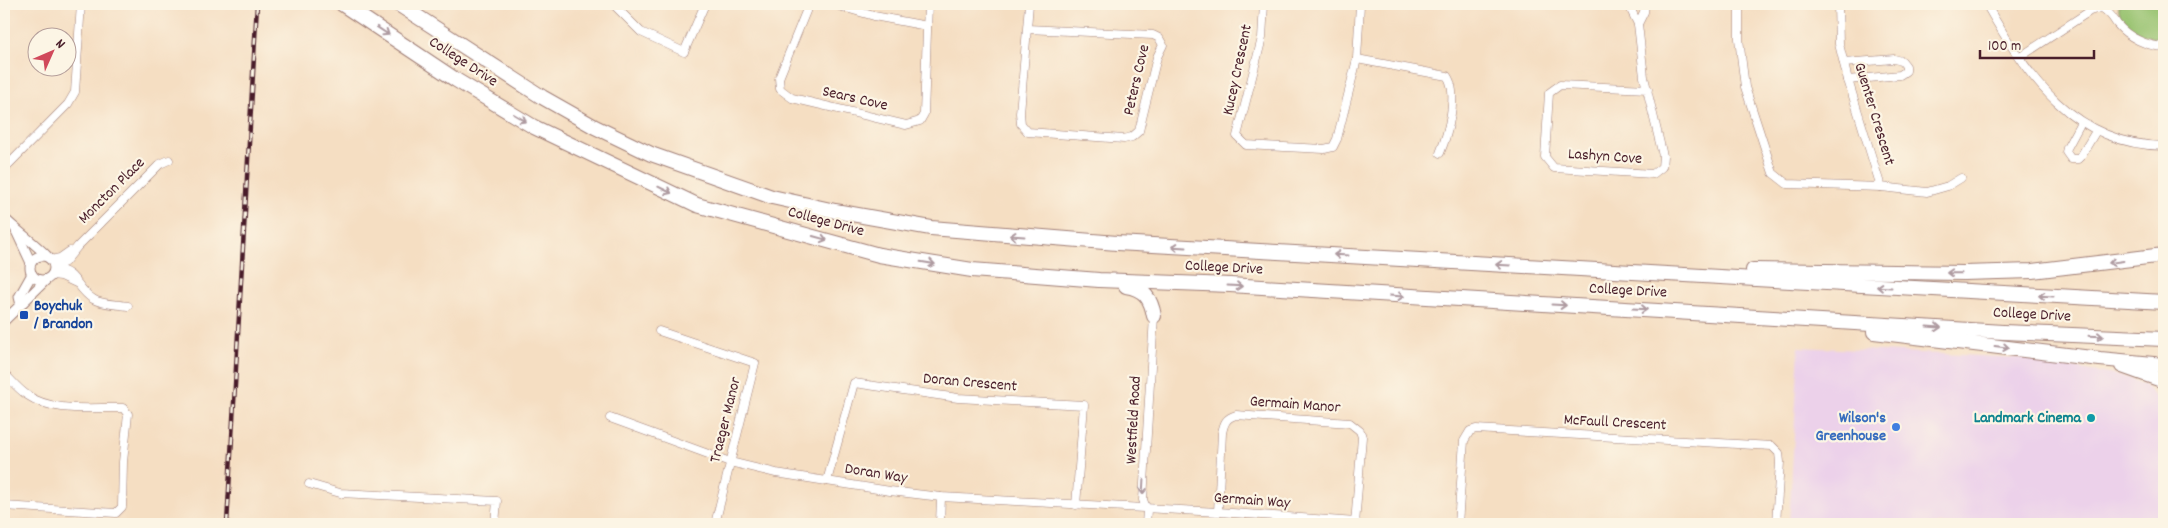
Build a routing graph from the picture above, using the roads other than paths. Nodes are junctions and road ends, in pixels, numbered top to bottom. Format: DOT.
graph roads {
  1 [pos="81,4"];
  2 [pos="342,4"];
  3 [pos="398,4"];
  4 [pos="613,4"];
  5 [pos="705,4"];
  6 [pos="810,4"];
  7 [pos="832,4"];
  8 [pos="928,4"];
  9 [pos="1029,4"];
  10 [pos="1264,4"];
  11 [pos="1360,4"];
  12 [pos="1633,4"];
  13 [pos="1644,4"];
  14 [pos="1739,4"];
  15 [pos="1838,4"];
  16 [pos="1986,4"];
  17 [pos="1638,24"];
  18 [pos="928,26"];
  19 [pos="1028,29"];
  20 [pos="2164,47"];
  21 [pos="2020,57"];
  22 [pos="1357,59"];
  23 [pos="1844,63"];
  24 [pos="1848,80"];
  25 [pos="1648,89"];
  26 [pos="2081,122"];
  27 [pos="2096,131"];
  28 [pos="2164,146"];
  29 [pos="1440,152"];
  30 [pos="169,160"];
  31 [pos="4,169"];
  32 [pos="1961,178"];
  33 [pos="1881,187"];
  34 [pos="4,218"];
  35 [pos="16,230"];
  36 [pos="2164,255"];
  37 [pos="32,263"];
  38 [pos="51,268"];
  39 [pos="1552,268"];
  40 [pos="32,274"];
  41 [pos="1099,280"];
  42 [pos="2164,302"];
  43 [pos="21,304"];
  44 [pos="128,306"];
  45 [pos="1728,314"];
  46 [pos="1154,316"];
  47 [pos="4,321"];
  48 [pos="659,330"];
  49 [pos="2164,339"];
  50 [pos="2100,359"];
  51 [pos="2164,365"];
  52 [pos="4,373"];
  53 [pos="2164,382"];
  54 [pos="610,418"];
  55 [pos="730,462"];
  56 [pos="827,481"];
  57 [pos="308,484"];
  58 [pos="941,498"];
  59 [pos="1076,505"];
  60 [pos="4,506"];
  61 [pos="1147,510"];
  62 [pos="1218,512"];
  63 [pos="1356,523"];
  64 [pos="495,524"];
  65 [pos="715,524"];
  66 [pos="940,524"];
  67 [pos="1146,524"];
  68 [pos="1458,524"];
  69 [pos="1776,524"];
  1 -- 31 [label="street"];
  2 -- 41 [label="highway, College Drive, one-way"];
  39 -- 3 [label="highway, College Drive, one-way"];
  4 -- 5 [label="street"];
  6 -- 18 [label="street, Sears Cove"];
  7 -- 18 [label="street"];
  8 -- 18 [label="street, Sears Cove"];
  9 -- 19 [label="street, Peters Cove"];
  10 -- 22 [label="street, Kucey Crescent"];
  11 -- 22 [label="street, Kucey Crescent"];
  12 -- 17 [label="street, Lashyn Cove"];
  13 -- 17 [label="street, Lashyn Cove"];
  14 -- 33 [label="street, Guenter Crescent"];
  15 -- 23 [label="street, Guenter Crescent"];
  16 -- 21 [label="street"];
  17 -- 25 [label="street, Lashyn Cove"];
  19 -- 19 [label="street, Peters Cove"];
  20 -- 21 [label="street"];
  21 -- 26 [label="street"];
  22 -- 29 [label="street"];
  23 -- 24 [label="street, Guenter Crescent"];
  23 -- 24 [label="street"];
  24 -- 33 [label="street, Guenter Crescent"];
  25 -- 25 [label="street, Lashyn Cove"];
  26 -- 27 [label="street"];
  26 -- 27 [label="street"];
  27 -- 28 [label="street"];
  30 -- 38 [label="street, Moncton Place"];
  32 -- 33 [label="street"];
  34 -- 35 [label="street"];
  35 -- 37 [label="street"];
  35 -- 38 [label="street"];
  36 -- 39 [label="highway, one-way"];
  37 -- 38 [label="street"];
  37 -- 40 [label="street"];
  38 -- 40 [label="street"];
  38 -- 43 [label="street"];
  38 -- 44 [label="street"];
  42 -- 39 [label="highway, College Drive, one-way"];
  40 -- 43 [label="street"];
  41 -- 45 [label="highway, College Drive, one-way"];
  41 -- 46 [label="highway"];
  43 -- 47 [label="street"];
  45 -- 49 [label="highway, College Drive, one-way"];
  45 -- 50 [label="highway, one-way"];
  46 -- 61 [label="street, Westfield Road, one-way"];
  48 -- 55 [label="street, Traeger Manor"];
  50 -- 51 [label="highway"];
  50 -- 53 [label="highway"];
  52 -- 60 [label="street"];
  54 -- 55 [label="street, Doran Way"];
  55 -- 56 [label="street, Doran Way"];
  55 -- 65 [label="street, Traeger Manor"];
  56 -- 58 [label="street, Doran Way"];
  56 -- 59 [label="street, Doran Crescent"];
  57 -- 64 [label="street"];
  58 -- 59 [label="street, Doran Way"];
  58 -- 66 [label="street"];
  59 -- 61 [label="street, Doran Way"];
  61 -- 62 [label="street, Germain Way"];
  61 -- 67 [label="street, Westfield Road"];
  62 -- 63 [label="street, Germain Way"];
  62 -- 63 [label="street, Germain Manor"];
  68 -- 69 [label="street, McFaull Crescent"];
}
